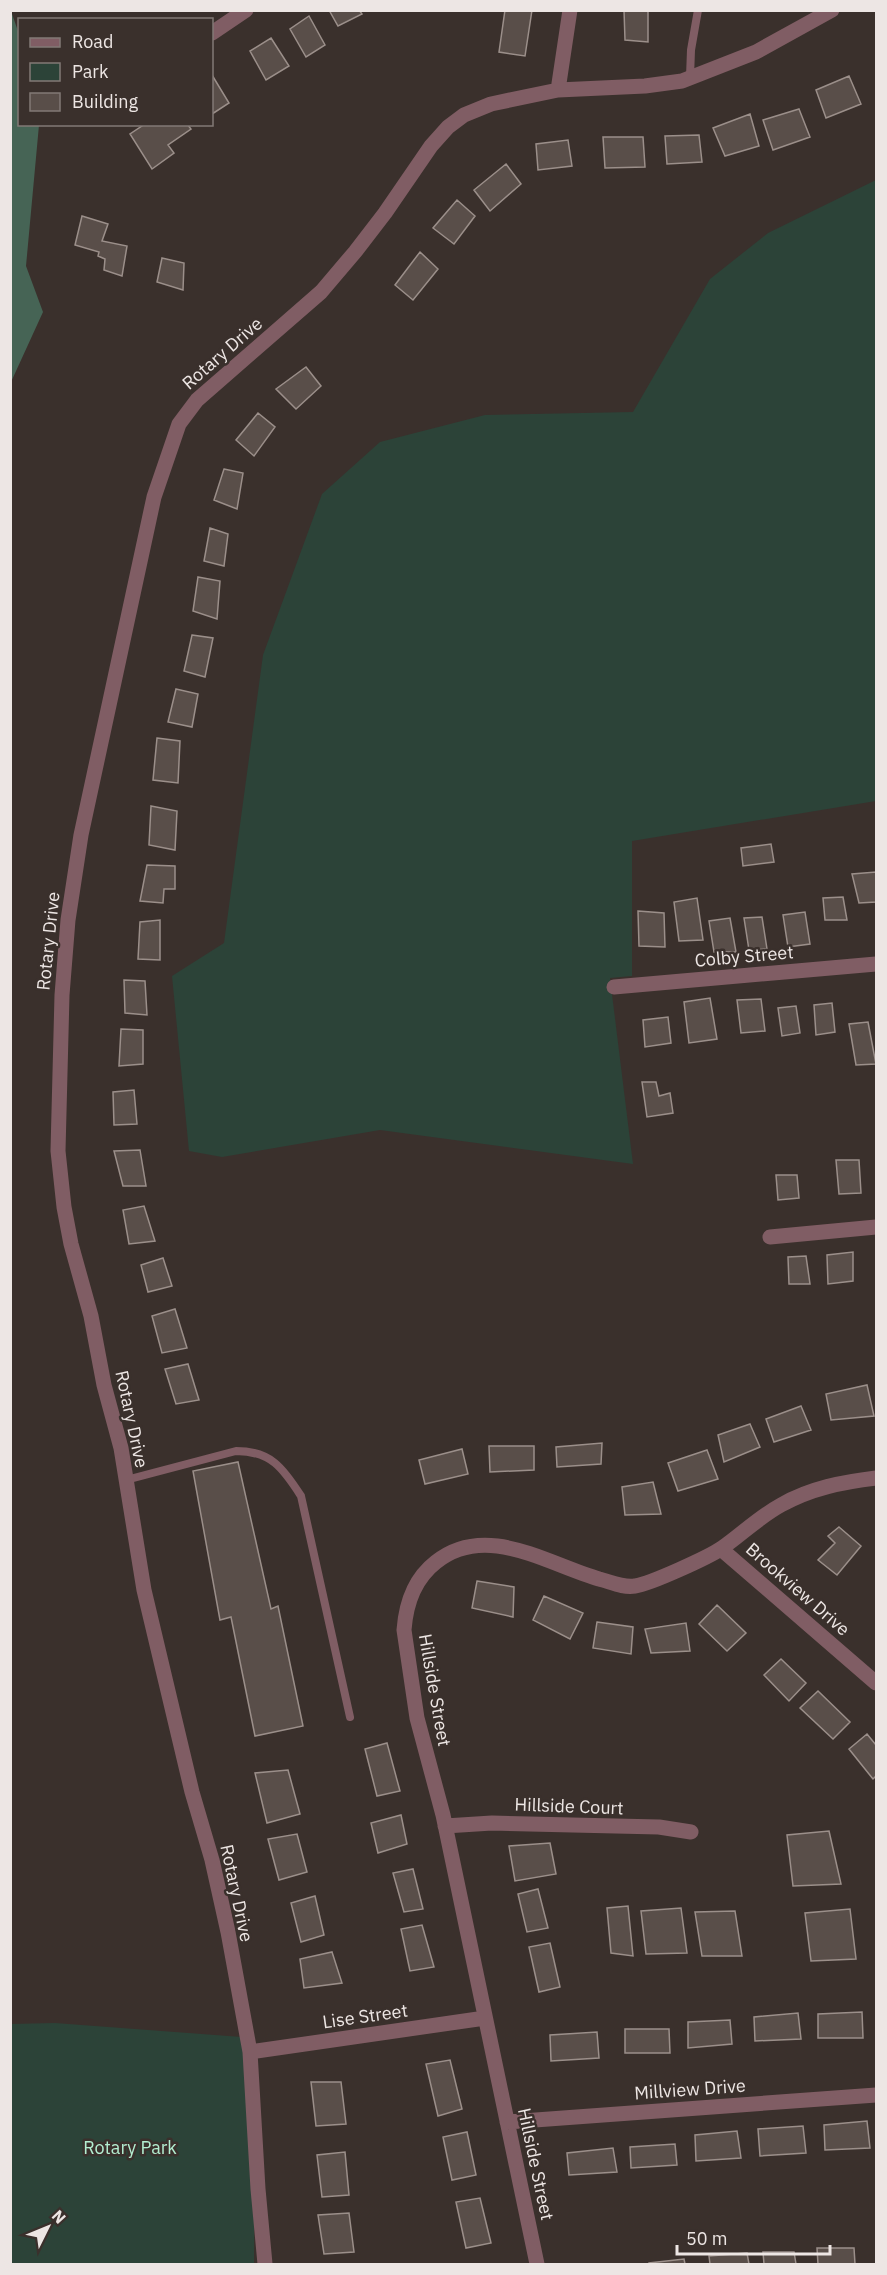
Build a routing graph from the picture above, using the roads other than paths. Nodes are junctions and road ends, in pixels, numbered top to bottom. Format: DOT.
graph roads {
  1 [pos="246,10"];
  2 [pos="570,10"];
  3 [pos="698,10"];
  4 [pos="826,13"];
  5 [pos="213,32"];
  6 [pos="690,77"];
  7 [pos="558,90"];
  8 [pos="876,964"];
  9 [pos="614,987"];
  10 [pos="876,1227"];
  11 [pos="770,1237"];
  12 [pos="876,1478"];
  13 [pos="126,1480"];
  14 [pos="722,1549"];
  15 [pos="876,1683"];
  16 [pos="350,1717"];
  17 [pos="445,1826"];
  18 [pos="691,1832"];
  19 [pos="485,2018"];
  20 [pos="250,2052"];
  21 [pos="876,2095"];
  22 [pos="507,2122"];
  23 [pos="265,2265"];
  24 [pos="537,2265"];
  1 -- 5 [label="street"];
  2 -- 7 [label="street"];
  3 -- 6 [label="lane"];
  4 -- 6 [label="street, Rotary Drive"];
  6 -- 7 [label="street, Rotary Drive"];
  7 -- 13 [label="street, Rotary Drive"];
  8 -- 9 [label="street, Colby Street"];
  10 -- 11 [label="street"];
  12 -- 14 [label="street, Hillside Street"];
  13 -- 16 [label="lane"];
  13 -- 20 [label="street, Rotary Drive"];
  14 -- 15 [label="street, Brookview Drive"];
  14 -- 17 [label="street, Hillside Street"];
  17 -- 18 [label="street, Hillside Court"];
  17 -- 19 [label="street, Hillside Street"];
  19 -- 20 [label="street, Lise Street"];
  19 -- 22 [label="street, Hillside Street"];
  20 -- 23 [label="street, Rotary Drive"];
  21 -- 22 [label="street, Millview Drive"];
  22 -- 24 [label="street, Hillside Street"];
}
